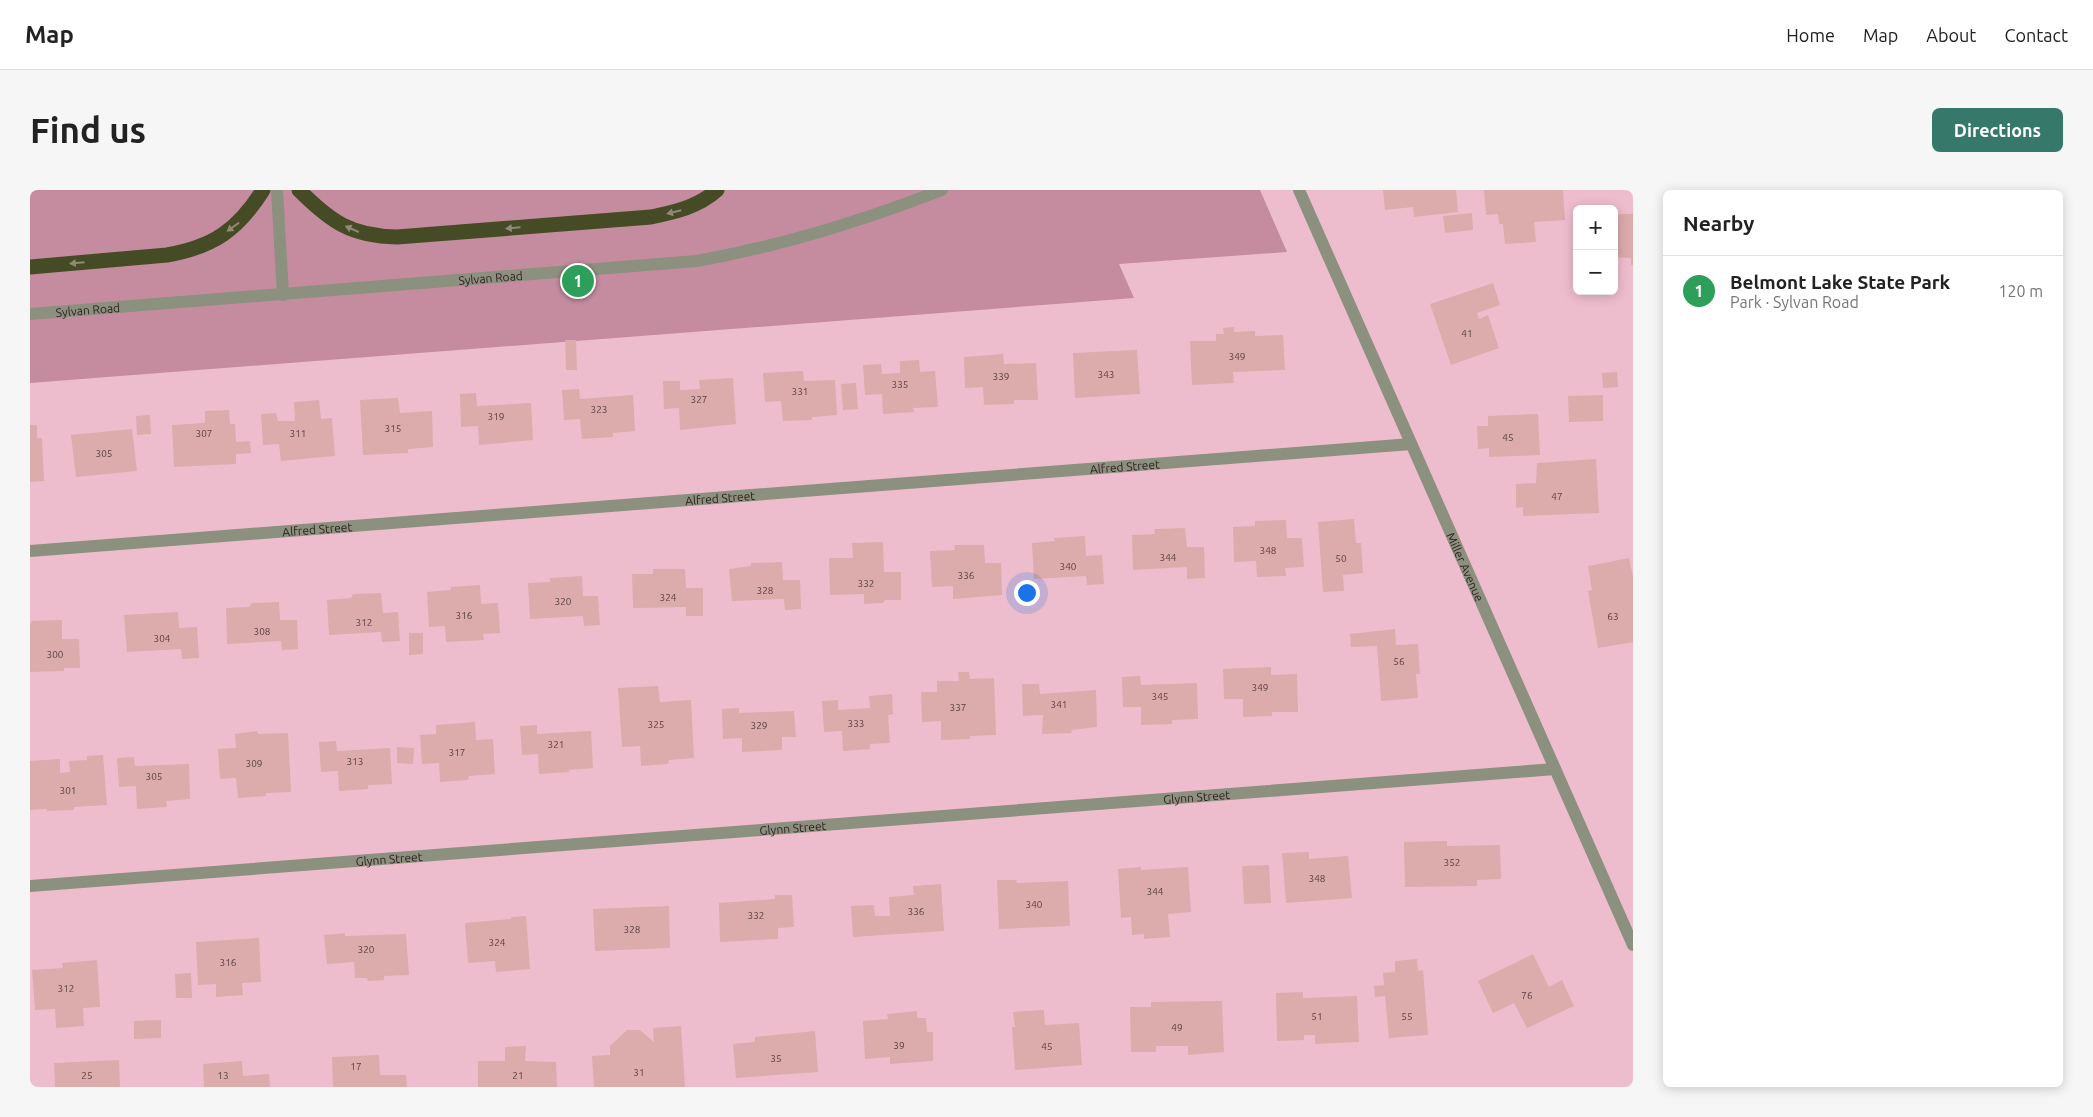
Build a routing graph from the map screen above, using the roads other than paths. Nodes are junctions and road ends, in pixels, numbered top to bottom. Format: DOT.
graph roads {
  1 [pos="264,190"];
  2 [pos="277,190"];
  3 [pos="299,190"];
  4 [pos="717,190"];
  5 [pos="942,190"];
  6 [pos="1300,190"];
  7 [pos="30,267"];
  8 [pos="283,295"];
  9 [pos="30,314"];
  10 [pos="1411,444"];
  11 [pos="30,551"];
  12 [pos="1555,769"];
  13 [pos="30,886"];
  14 [pos="1633,945"];
  1 -- 7 [label="highway, one-way"];
  2 -- 8 [label="street"];
  4 -- 3 [label="highway, one-way"];
  5 -- 8 [label="street, Sylvan Road"];
  6 -- 10 [label="street, Miller Avenue"];
  8 -- 9 [label="street, Sylvan Road"];
  10 -- 11 [label="street, Alfred Street"];
  10 -- 12 [label="street, Miller Avenue"];
  12 -- 13 [label="street, Glynn Street"];
  12 -- 14 [label="street, Miller Avenue"];
}
